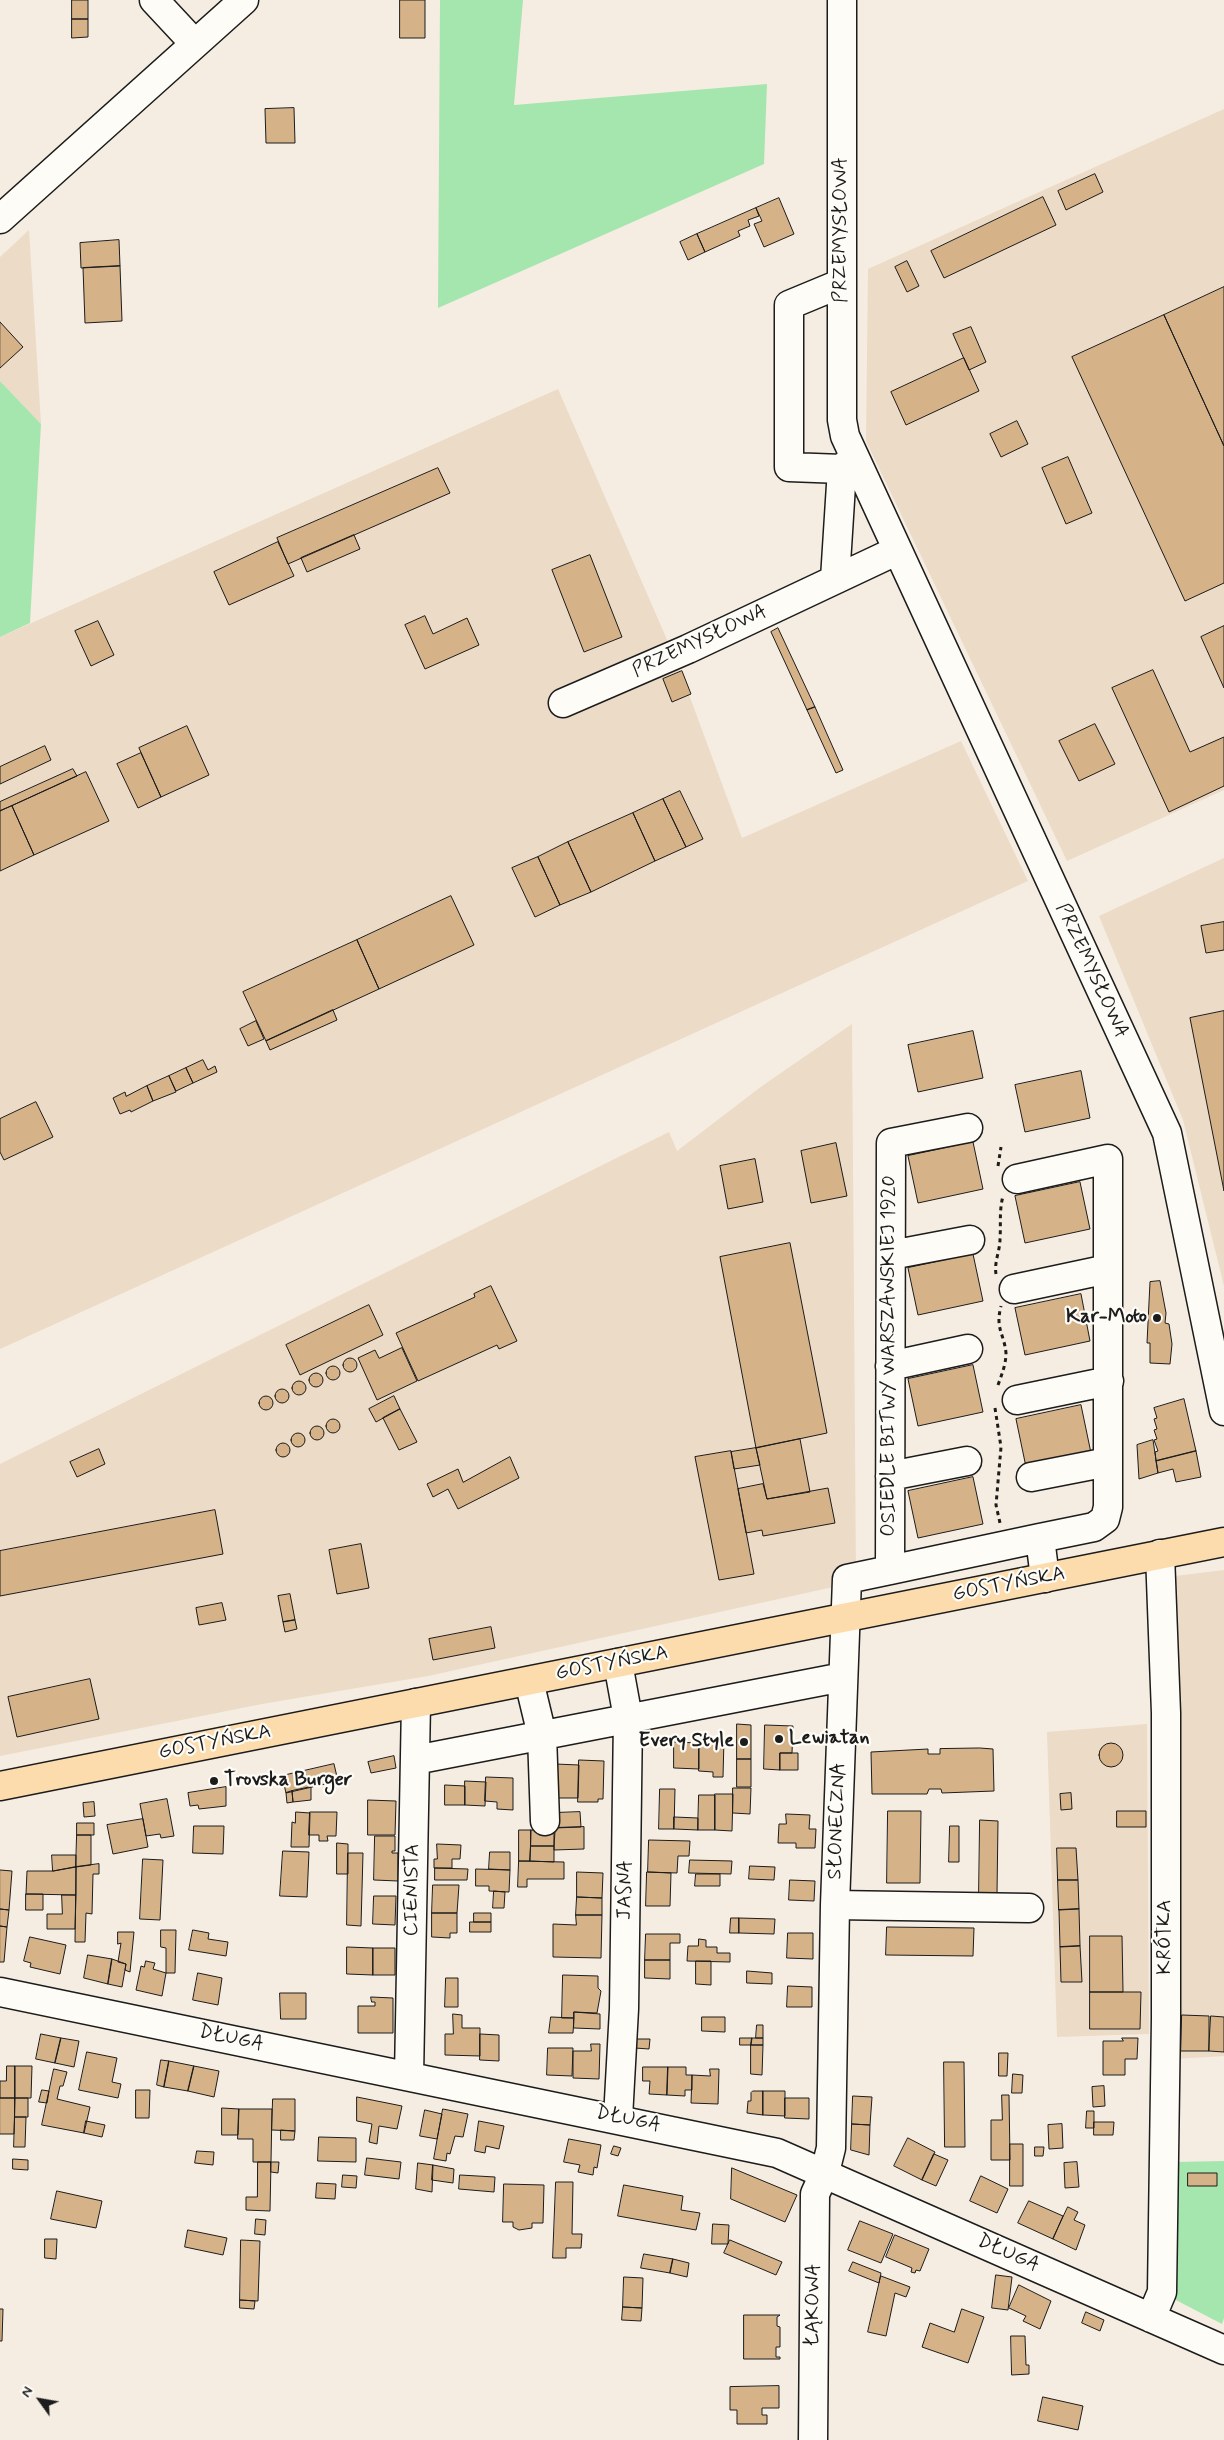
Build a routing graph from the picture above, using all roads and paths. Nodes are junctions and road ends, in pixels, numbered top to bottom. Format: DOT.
graph roads {
  1 [pos="154,0"];
  2 [pos="244,0"];
  3 [pos="842,0"];
  4 [pos="195,44"];
  5 [pos="0,219"];
  6 [pos="842,283"];
  7 [pos="848,463"];
  8 [pos="896,551"];
  9 [pos="835,579"];
  10 [pos="563,703"];
  11 [pos="968,1128"];
  12 [pos="1001,1147"];
  13 [pos="1006,1180"];
  14 [pos="970,1240"];
  15 [pos="891,1255"];
  16 [pos="1108,1269"];
  17 [pos="1004,1291"];
  18 [pos="968,1349"];
  19 [pos="890,1366"];
  20 [pos="1108,1382"];
  21 [pos="1003,1399"];
  22 [pos="1224,1411"];
  23 [pos="967,1461"];
  24 [pos="1108,1462"];
  25 [pos="890,1476"];
  26 [pos="1031,1477"];
  27 [pos="1040,1538"];
  28 [pos="1224,1542"];
  29 [pos="1005,1545"];
  30 [pos="1160,1554"];
  31 [pos="890,1570"];
  32 [pos="1045,1578"];
  33 [pos="845,1618"];
  34 [pos="618,1663"];
  35 [pos="843,1677"];
  36 [pos="529,1681"];
  37 [pos="416,1703"];
  38 [pos="628,1718"];
  39 [pos="542,1735"];
  40 [pos="415,1760"];
  41 [pos="0,1786"];
  42 [pos="545,1821"];
  43 [pos="835,1905"];
  44 [pos="1028,1908"];
  45 [pos="0,1992"];
  46 [pos="409,2076"];
  47 [pos="618,2118"];
  48 [pos="825,2172"];
  49 [pos="1151,2318"];
  50 [pos="1224,2350"];
  51 [pos="813,2440"];
  1 -- 4 [label="street"];
  2 -- 4 [label="street"];
  3 -- 6 [label="street, PRZEMYSŁOWA"];
  4 -- 5 [label="street"];
  6 -- 7 [label="street, PRZEMYSŁOWA"];
  6 -- 7 [label="street"];
  7 -- 8 [label="street, PRZEMYSŁOWA"];
  7 -- 9 [label="street, PRZEMYSŁOWA"];
  8 -- 9 [label="street, PRZEMYSŁOWA"];
  8 -- 22 [label="street, PRZEMYSŁOWA"];
  9 -- 10 [label="street, PRZEMYSŁOWA"];
  11 -- 15 [label="street, OSIEDLE BITWY WARSZAWSKIEJ 1920"];
  12 -- 13 [label="path"];
  13 -- 16 [label="street, OSIEDLE BITWY WARSZAWSKIEJ 1920"];
  13 -- 17 [label="path"];
  14 -- 15 [label="street"];
  15 -- 19 [label="street, OSIEDLE BITWY WARSZAWSKIEJ 1920"];
  16 -- 17 [label="street"];
  16 -- 20 [label="street, OSIEDLE BITWY WARSZAWSKIEJ 1920"];
  17 -- 21 [label="path"];
  18 -- 19 [label="street"];
  19 -- 25 [label="street, OSIEDLE BITWY WARSZAWSKIEJ 1920"];
  20 -- 21 [label="street"];
  20 -- 24 [label="street, OSIEDLE BITWY WARSZAWSKIEJ 1920"];
  21 -- 29 [label="path"];
  23 -- 25 [label="street"];
  24 -- 26 [label="street"];
  24 -- 27 [label="street, OSIEDLE BITWY WARSZAWSKIEJ 1920"];
  25 -- 31 [label="street, OSIEDLE BITWY WARSZAWSKIEJ 1920"];
  27 -- 29 [label="street, OSIEDLE BITWY WARSZAWSKIEJ 1920"];
  27 -- 32 [label="street"];
  28 -- 30 [label="main road, GOSTYŃSKA"];
  29 -- 31 [label="street, OSIEDLE BITWY WARSZAWSKIEJ 1920"];
  30 -- 32 [label="main road, GOSTYŃSKA"];
  30 -- 49 [label="street, KRÓTKA"];
  31 -- 33 [label="street, OSIEDLE BITWY WARSZAWSKIEJ 1920"];
  32 -- 33 [label="main road, GOSTYŃSKA"];
  33 -- 34 [label="main road, GOSTYŃSKA"];
  33 -- 35 [label="street, SŁONECZNA"];
  34 -- 36 [label="main road, GOSTYŃSKA"];
  34 -- 38 [label="street, JASNA"];
  35 -- 38 [label="street"];
  35 -- 43 [label="street, SŁONECZNA"];
  36 -- 37 [label="main road, GOSTYŃSKA"];
  36 -- 39 [label="street"];
  37 -- 40 [label="street, CIENISTA"];
  37 -- 41 [label="main road, GOSTYŃSKA"];
  38 -- 39 [label="street"];
  38 -- 47 [label="street, JASNA"];
  39 -- 40 [label="street"];
  39 -- 42 [label="street"];
  40 -- 46 [label="street, CIENISTA"];
  43 -- 44 [label="street, SŁONECZNA"];
  43 -- 48 [label="street, SŁONECZNA"];
  45 -- 46 [label="street, DŁUGA"];
  46 -- 47 [label="street, DŁUGA"];
  47 -- 48 [label="street, DŁUGA"];
  48 -- 49 [label="street, DŁUGA"];
  48 -- 51 [label="street, ŁĄKOWA"];
  49 -- 50 [label="street, DŁUGA"];
}
